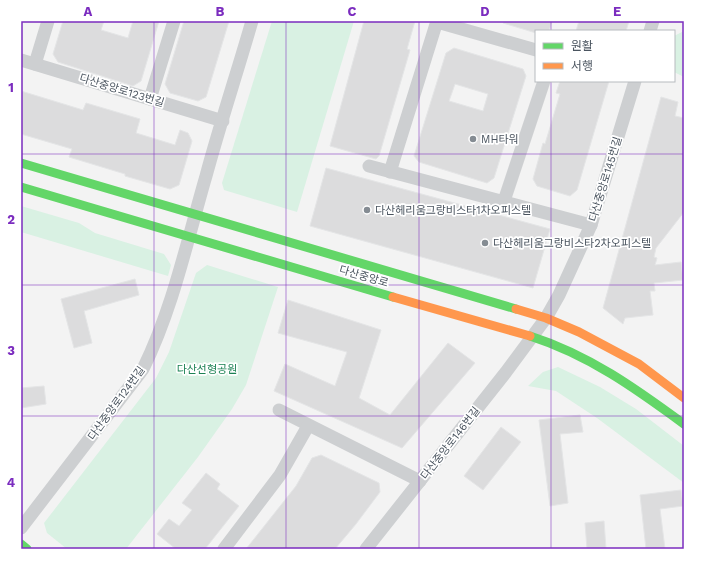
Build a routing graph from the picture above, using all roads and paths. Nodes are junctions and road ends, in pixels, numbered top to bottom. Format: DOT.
graph roads {
  1 [pos="48,21"];
  2 [pos="174,21"];
  3 [pos="252,21"];
  4 [pos="437,21"];
  5 [pos="535,50"];
  6 [pos="21,60"];
  7 [pos="35,64"];
  8 [pos="544,82"];
  9 [pos="635,82"];
  10 [pos="150,99"];
  11 [pos="223,121"];
  12 [pos="21,163"];
  13 [pos="369,166"];
  14 [pos="390,172"];
  15 [pos="21,186"];
  16 [pos="504,202"];
  17 [pos="195,215"];
  18 [pos="591,225"];
  19 [pos="189,238"];
  20 [pos="546,318"];
  21 [pos="532,337"];
  22 [pos="684,398"];
  23 [pos="279,410"];
  24 [pos="684,424"];
  25 [pos="308,426"];
  26 [pos="420,481"];
  27 [pos="21,528"];
  28 [pos="21,544"];
  29 [pos="27,549"];
  30 [pos="224,549"];
  31 [pos="366,549"];
  1 -- 7 [label="street"];
  2 -- 10 [label="street"];
  3 -- 11 [label="street"];
  4 -- 5 [label="street"];
  4 -- 14 [label="street"];
  6 -- 7 [label="street, 다산중앙로123번길"];
  7 -- 10 [label="street, 다산중앙로123번길"];
  8 -- 16 [label="street"];
  9 -- 18 [label="street, 다산중앙로145번길"];
  10 -- 11 [label="street, 다산중앙로123번길"];
  11 -- 17 [label="street"];
  12 -- 17 [label="street, 다산중앙로"];
  13 -- 14 [label="street"];
  14 -- 16 [label="street"];
  15 -- 19 [label="street, 다산중앙로"];
  16 -- 18 [label="street"];
  17 -- 19 [label="street"];
  17 -- 20 [label="street, 다산중앙로"];
  18 -- 20 [label="street, 다산중앙로145번길"];
  19 -- 21 [label="street, 다산중앙로"];
  19 -- 27 [label="street, 다산중앙로124번길"];
  20 -- 21 [label="street, 다산중앙로145번길"];
  20 -- 22 [label="street, 다산중앙로"];
  21 -- 24 [label="street, 다산중앙로"];
  21 -- 26 [label="street, 다산중앙로146번길"];
  23 -- 25 [label="street"];
  25 -- 26 [label="street"];
  25 -- 30 [label="street"];
  26 -- 31 [label="street, 다산중앙로146번길"];
  28 -- 29 [label="street"];
}
